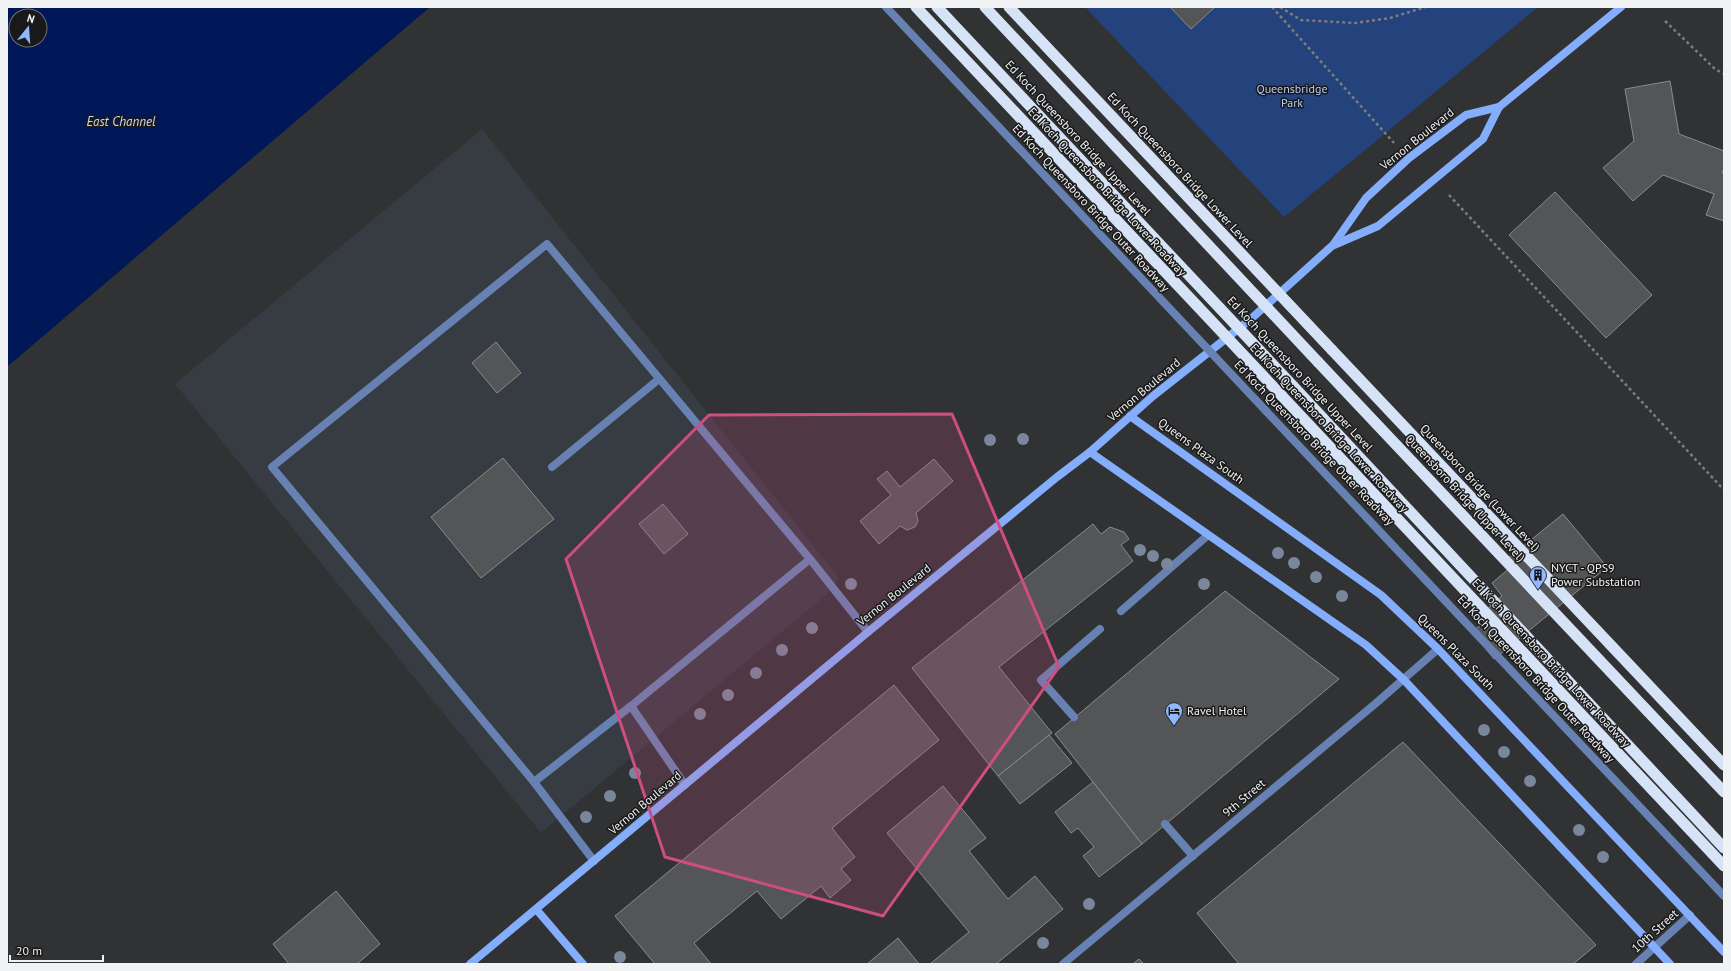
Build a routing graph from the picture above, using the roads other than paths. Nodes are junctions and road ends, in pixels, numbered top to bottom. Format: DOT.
graph roads {
  1 [pos="886,7"];
  2 [pos="916,7"];
  3 [pos="937,7"];
  4 [pos="985,7"];
  5 [pos="1009,7"];
  6 [pos="1621,7"];
  7 [pos="1499,107"];
  8 [pos="1333,245"];
  9 [pos="1332,350"];
  10 [pos="1318,362"];
  11 [pos="660,379"];
  12 [pos="1130,416"];
  13 [pos="1090,452"];
  14 [pos="552,467"];
  15 [pos="1208,536"];
  16 [pos="810,559"];
  17 [pos="1121,611"];
  18 [pos="1100,629"];
  19 [pos="868,632"];
  20 [pos="1438,649"];
  21 [pos="1404,680"];
  22 [pos="631,706"];
  23 [pos="1074,717"];
  24 [pos="1724,765"];
  25 [pos="534,782"];
  26 [pos="686,785"];
  27 [pos="1724,792"];
  28 [pos="1165,824"];
  29 [pos="1724,848"];
  30 [pos="1193,856"];
  31 [pos="594,861"];
  32 [pos="1724,866"];
  33 [pos="1724,896"];
  34 [pos="536,909"];
  35 [pos="1690,915"];
  36 [pos="1655,948"];
  37 [pos="1724,952"];
  38 [pos="470,964"];
  39 [pos="583,964"];
  40 [pos="1063,964"];
  41 [pos="1636,964"];
  42 [pos="1670,964"];
  1 -- 33 [label="street, Ed Koch Queensboro Bridge Outer Roadway, bridge"];
  2 -- 32 [label="highway, Ed Koch Queensboro Bridge Lower Roadway, bridge"];
  3 -- 29 [label="highway, Ed Koch Queensboro Bridge Upper Level, bridge"];
  4 -- 10 [label="highway, Ed Koch Queensboro Bridge Upper Level, bridge"];
  5 -- 9 [label="highway, Ed Koch Queensboro Bridge Lower Level, bridge"];
  6 -- 7 [label="main road, Vernon Boulevard"];
  7 -- 8 [label="main road, Vernon Boulevard"];
  7 -- 8 [label="main road, Vernon Boulevard"];
  8 -- 12 [label="main road, Vernon Boulevard"];
  9 -- 24 [label="highway, Queensboro Bridge (Lower Level)"];
  10 -- 27 [label="highway, Queensboro Bridge (Upper Level)"];
  11 -- 14 [label="street"];
  11 -- 16 [label="street"];
  11 -- 25 [label="street"];
  12 -- 13 [label="main road, Vernon Boulevard"];
  12 -- 20 [label="main road, Queens Plaza South"];
  13 -- 15 [label="main road"];
  13 -- 19 [label="main road, Vernon Boulevard"];
  15 -- 17 [label="street"];
  15 -- 21 [label="main road"];
  16 -- 19 [label="street"];
  16 -- 22 [label="street"];
  18 -- 23 [label="street"];
  19 -- 26 [label="main road, Vernon Boulevard"];
  20 -- 21 [label="street, 9th Street"];
  20 -- 35 [label="main road, Queens Plaza South"];
  21 -- 30 [label="street, 9th Street"];
  21 -- 36 [label="main road"];
  22 -- 25 [label="street"];
  22 -- 26 [label="street"];
  25 -- 31 [label="street"];
  26 -- 31 [label="main road, Vernon Boulevard"];
  28 -- 30 [label="street"];
  30 -- 40 [label="street, 9th Street"];
  31 -- 34 [label="main road, Vernon Boulevard"];
  34 -- 38 [label="main road, Vernon Boulevard"];
  34 -- 39 [label="main road"];
  35 -- 36 [label="street, 10th Street"];
  35 -- 37 [label="main road, Queens Plaza South"];
  36 -- 41 [label="street, 10th Street"];
  36 -- 42 [label="main road"];
}
